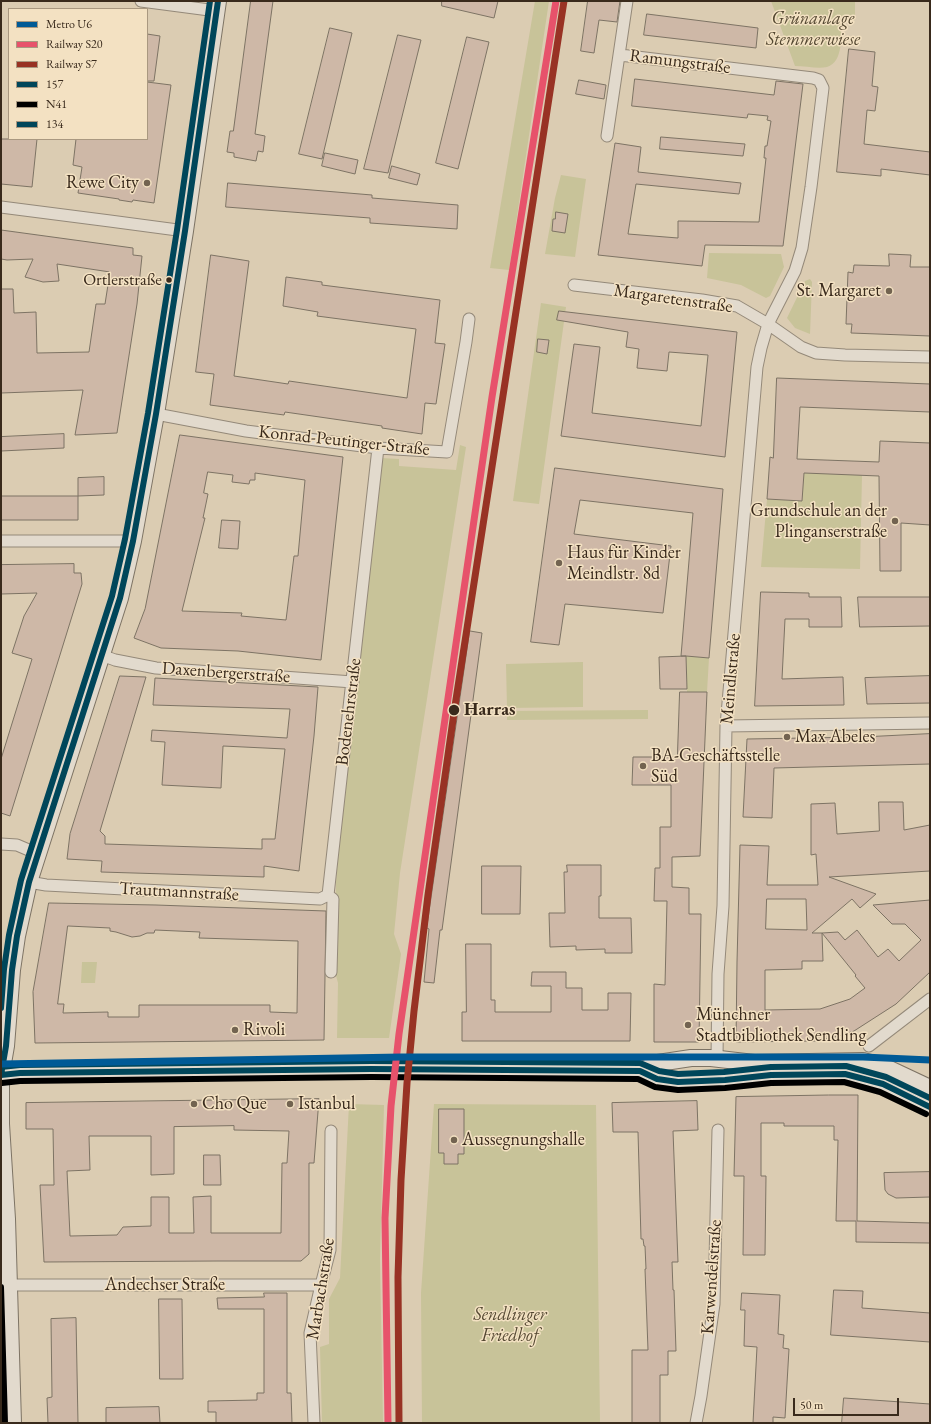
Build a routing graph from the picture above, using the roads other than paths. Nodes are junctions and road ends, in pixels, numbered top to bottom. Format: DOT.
graph roads {
  1 [pos="141,1"];
  2 [pos="627,1"];
  3 [pos="218,6"];
  4 [pos="620,55"];
  5 [pos="820,82"];
  6 [pos="607,136"];
  7 [pos="1,207"];
  8 [pos="185,232"];
  9 [pos="574,285"];
  10 [pos="469,319"];
  11 [pos="768,324"];
  12 [pos="930,357"];
  13 [pos="156,414"];
  14 [pos="378,448"];
  15 [pos="1,541"];
  16 [pos="133,541"];
  17 [pos="101,655"];
  18 [pos="353,682"];
  19 [pos="930,723"];
  20 [pos="726,726"];
  21 [pos="1,844"];
  22 [pos="38,854"];
  23 [pos="29,882"];
  24 [pos="328,895"];
  25 [pos="331,972"];
  26 [pos="930,999"];
  27 [pos="869,1046"];
  28 [pos="717,1059"];
  29 [pos="832,1067"];
  30 [pos="640,1071"];
  31 [pos="1,1075"];
  32 [pos="930,1088"];
  33 [pos="930,1107"];
  34 [pos="718,1130"];
  35 [pos="331,1131"];
  36 [pos="10,1285"];
  37 [pos="321,1285"];
  38 [pos="13,1423"];
  39 [pos="314,1423"];
  40 [pos="696,1423"];
  1 -- 3 [label="street"];
  2 -- 4 [label="street"];
  3 -- 8 [label="street"];
  4 -- 5 [label="street, Ramungstraße"];
  4 -- 6 [label="street, Ramungstraße"];
  5 -- 11 [label="street, Meindlstraße"];
  7 -- 8 [label="street"];
  8 -- 13 [label="street"];
  9 -- 11 [label="street, Margaretenstraße"];
  10 -- 14 [label="street, Konrad-Peutinger-Straße"];
  11 -- 12 [label="street, Margaretenstraße"];
  11 -- 20 [label="street, Meindlstraße"];
  13 -- 14 [label="street, Konrad-Peutinger-Straße"];
  13 -- 16 [label="street"];
  14 -- 18 [label="street, Bodenehrstraße"];
  15 -- 16 [label="street"];
  16 -- 17 [label="street"];
  17 -- 18 [label="street, Daxenbergerstraße"];
  17 -- 22 [label="street"];
  18 -- 24 [label="street, Bodenehrstraße"];
  19 -- 20 [label="street"];
  20 -- 28 [label="street, Meindlstraße"];
  21 -- 22 [label="street"];
  22 -- 23 [label="street"];
  23 -- 24 [label="street, Trautmannstraße"];
  23 -- 31 [label="street"];
  24 -- 25 [label="street, Bodenehrstraße"];
  26 -- 27 [label="street"];
  28 -- 29 [label="street"];
  28 -- 30 [label="street"];
  29 -- 30 [label="street"];
  29 -- 32 [label="street"];
  29 -- 33 [label="street"];
  30 -- 31 [label="street"];
  31 -- 36 [label="street"];
  34 -- 40 [label="street, Karwendelstraße"];
  35 -- 37 [label="street, Marbachstraße"];
  36 -- 37 [label="street, Andechser Straße"];
  36 -- 38 [label="street"];
  37 -- 39 [label="street, Marbachstraße"];
}
